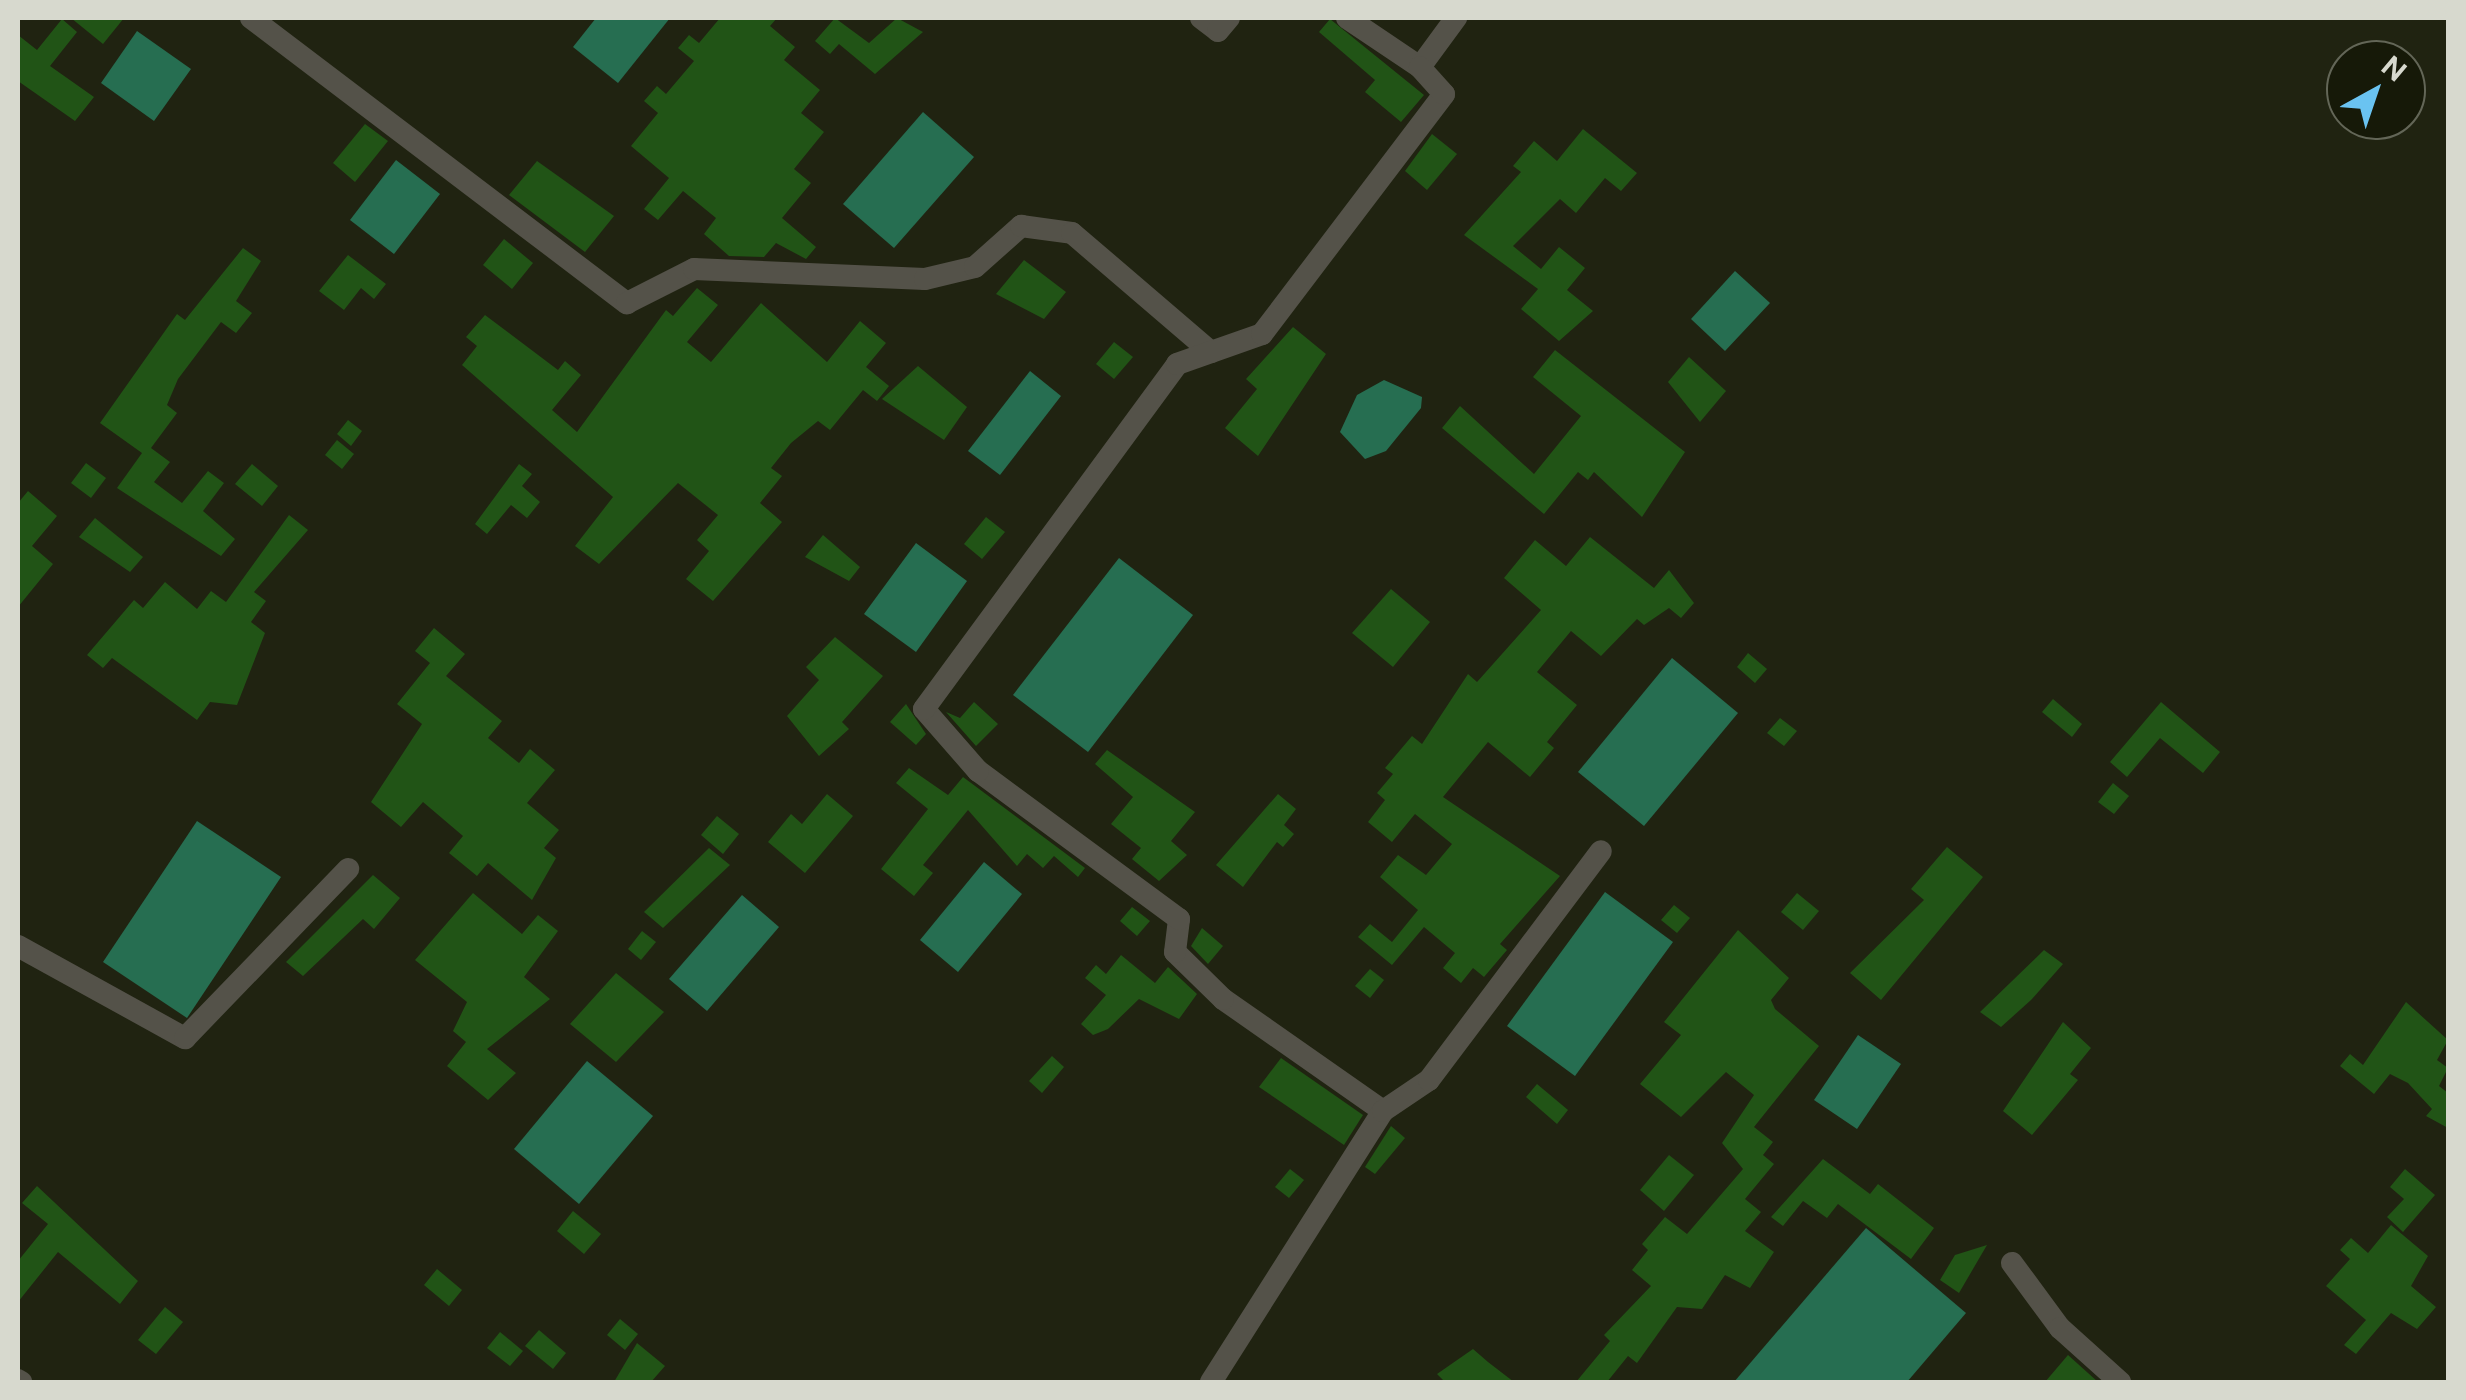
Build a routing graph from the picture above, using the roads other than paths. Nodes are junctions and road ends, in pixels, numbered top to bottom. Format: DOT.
graph roads {
  1 [pos="251,18"];
  2 [pos="1200,18"];
  3 [pos="1229,18"];
  4 [pos="1347,18"];
  5 [pos="1456,18"];
  6 [pos="1420,67"];
  7 [pos="1211,352"];
  8 [pos="1601,851"];
  9 [pos="348,870"];
  10 [pos="18,946"];
  11 [pos="1383,1111"];
  12 [pos="2012,1263"];
  13 [pos="1211,1382"];
  14 [pos="2120,1382"];
  1 -- 7 [label="street"];
  2 -- 3 [label="street"];
  4 -- 6 [label="street"];
  5 -- 6 [label="street"];
  6 -- 7 [label="street"];
  7 -- 11 [label="street"];
  8 -- 11 [label="street"];
  9 -- 10 [label="street"];
  11 -- 13 [label="street"];
  12 -- 14 [label="street"];
}
